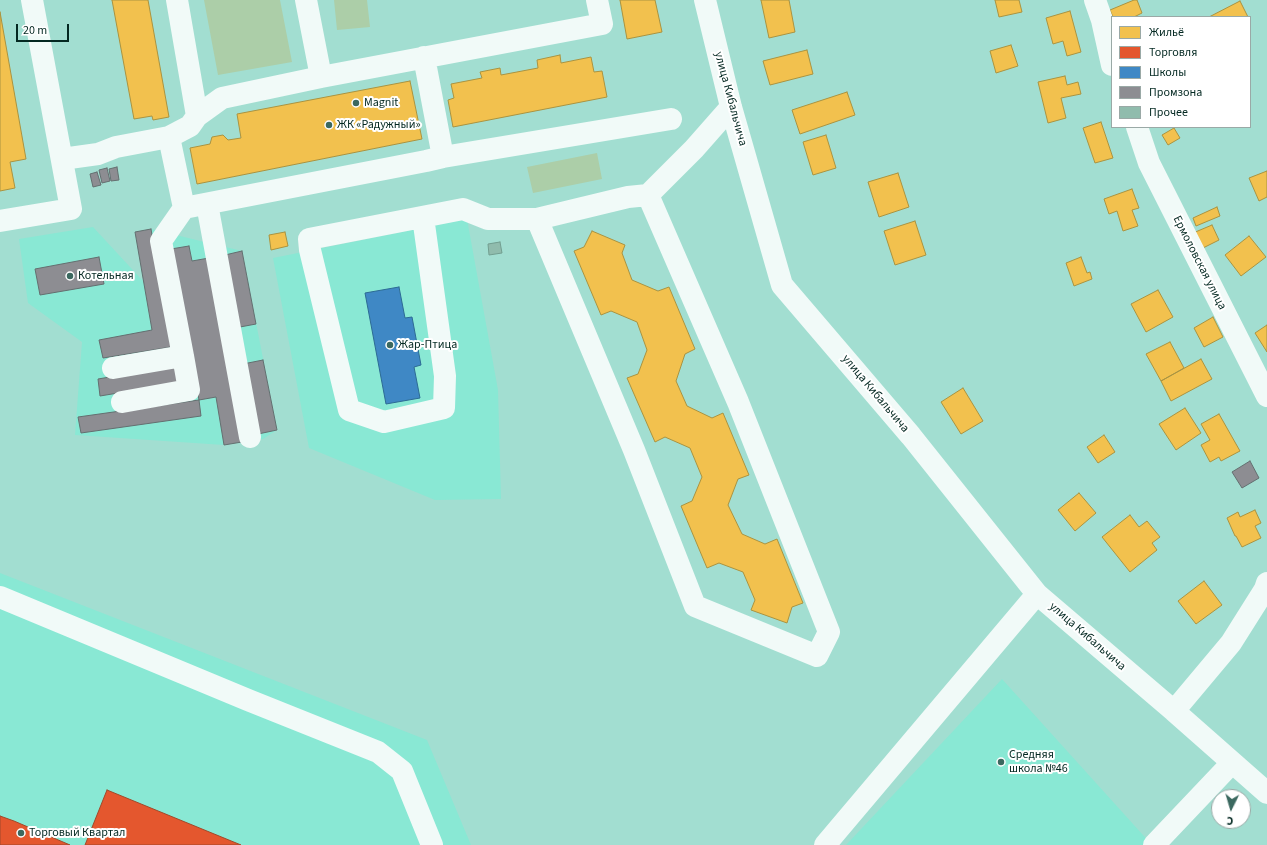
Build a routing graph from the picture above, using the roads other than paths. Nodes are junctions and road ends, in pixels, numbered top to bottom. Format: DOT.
graph roads {
  1 [pos="32,0"];
  2 [pos="177,0"];
  3 [pos="306,0"];
  4 [pos="597,0"];
  5 [pos="705,0"];
  6 [pos="1095,0"];
  7 [pos="424,57"];
  8 [pos="1111,60"];
  9 [pos="322,77"];
  10 [pos="731,107"];
  11 [pos="197,116"];
  12 [pos="671,119"];
  13 [pos="1137,128"];
  14 [pos="169,137"];
  15 [pos="443,157"];
  16 [pos="62,159"];
  17 [pos="648,195"];
  18 [pos="207,204"];
  19 [pos="184,208"];
  20 [pos="423,217"];
  21 [pos="536,220"];
  22 [pos="0,221"];
  23 [pos="183,356"];
  24 [pos="113,368"];
  25 [pos="1267,396"];
  26 [pos="122,402"];
  27 [pos="250,437"];
  28 [pos="1267,583"];
  29 [pos="1037,594"];
  30 [pos="0,597"];
  31 [pos="1174,711"];
  32 [pos="1228,767"];
  33 [pos="1267,793"];
  34 [pos="432,845"];
  35 [pos="825,845"];
  36 [pos="1154,845"];
  1 -- 16 [label="street"];
  2 -- 11 [label="street"];
  3 -- 9 [label="street"];
  4 -- 7 [label="street"];
  5 -- 10 [label="street, улица Кибальчича"];
  6 -- 8 [label="street"];
  7 -- 9 [label="street"];
  7 -- 15 [label="street"];
  9 -- 11 [label="street"];
  10 -- 17 [label="street"];
  10 -- 29 [label="street, улица Кибальчича"];
  11 -- 14 [label="street"];
  12 -- 15 [label="street"];
  13 -- 25 [label="street, Ермоловская улица"];
  14 -- 16 [label="street"];
  14 -- 19 [label="street"];
  15 -- 18 [label="street"];
  16 -- 22 [label="street"];
  17 -- 21 [label="street"];
  17 -- 21 [label="street"];
  18 -- 19 [label="street"];
  18 -- 27 [label="street"];
  19 -- 23 [label="street"];
  20 -- 20 [label="street"];
  20 -- 21 [label="street"];
  23 -- 24 [label="street"];
  23 -- 26 [label="street"];
  28 -- 31 [label="street"];
  29 -- 31 [label="street, улица Кибальчича"];
  29 -- 35 [label="street"];
  30 -- 34 [label="street"];
  31 -- 33 [label="street"];
  32 -- 36 [label="street"];
}
